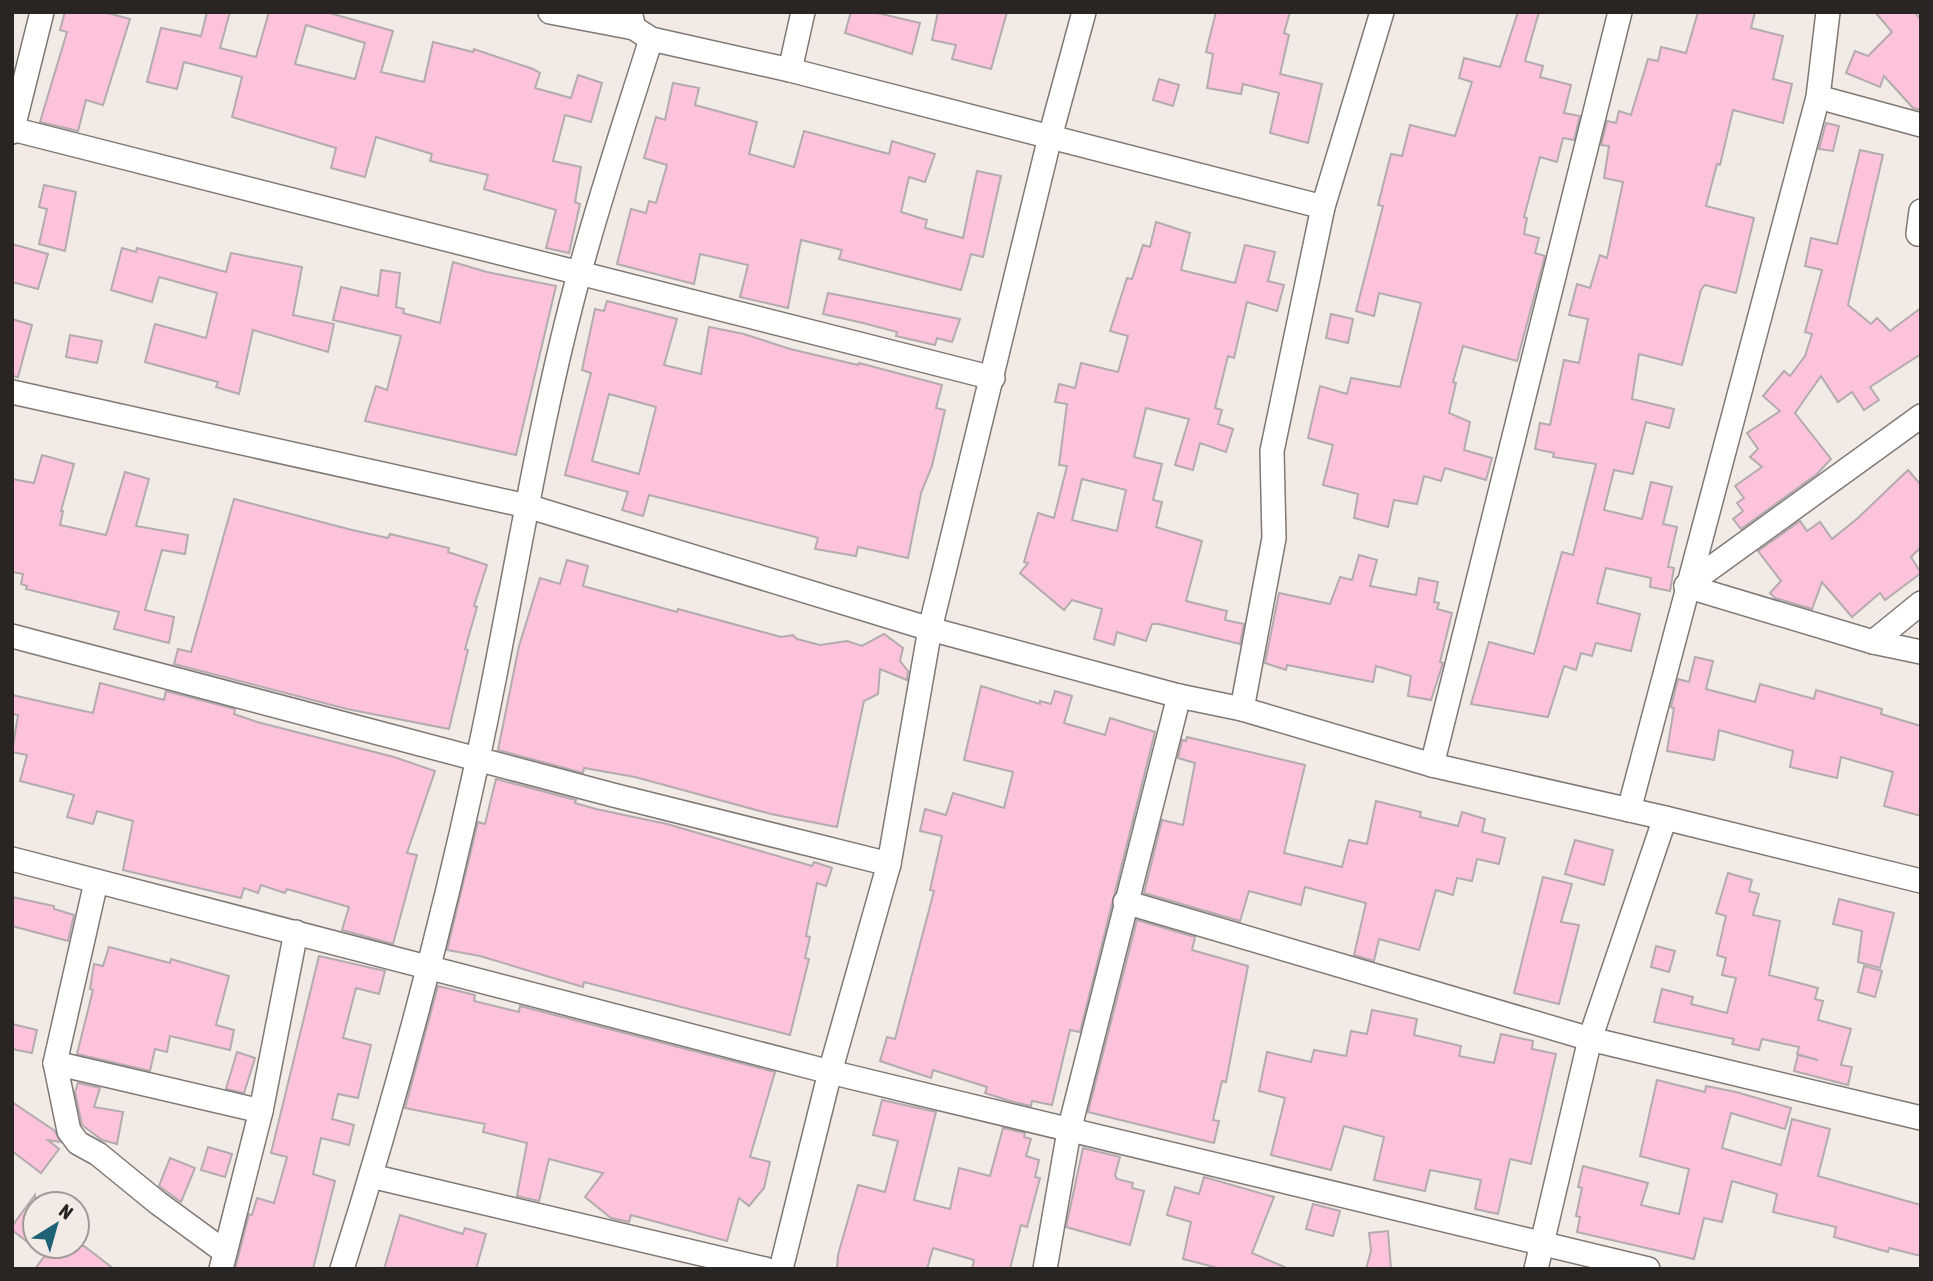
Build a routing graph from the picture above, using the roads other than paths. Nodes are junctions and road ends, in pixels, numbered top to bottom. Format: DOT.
graph roads {
  1 [pos="42,12"];
  2 [pos="550,12"];
  3 [pos="803,12"];
  4 [pos="1084,12"];
  5 [pos="1382,12"];
  6 [pos="1620,12"];
  7 [pos="1828,12"];
  8 [pos="636,21"];
  9 [pos="790,70"];
  10 [pos="1818,97"];
  11 [pos="1921,125"];
  12 [pos="12,130"];
  13 [pos="1049,137"];
  14 [pos="1323,207"];
  15 [pos="579,272"];
  16 [pos="993,378"];
  17 [pos="12,392"];
  18 [pos="1921,416"];
  19 [pos="527,506"];
  20 [pos="1686,586"];
  21 [pos="1921,603"];
  22 [pos="930,629"];
  23 [pos="12,636"];
  24 [pos="1873,642"];
  25 [pos="1921,652"];
  26 [pos="1179,696"];
  27 [pos="1242,709"];
  28 [pos="478,758"];
  29 [pos="1432,765"];
  30 [pos="1629,810"];
  31 [pos="1665,818"];
  32 [pos="12,859"];
  33 [pos="889,864"];
  34 [pos="1921,881"];
  35 [pos="96,882"];
  36 [pos="1125,902"];
  37 [pos="296,933"];
  38 [pos="428,969"];
  39 [pos="1590,1038"];
  40 [pos="55,1063"];
  41 [pos="830,1072"];
  42 [pos="261,1111"];
  43 [pos="1921,1118"];
  44 [pos="1069,1131"];
  45 [pos="371,1176"];
  46 [pos="1543,1244"];
  47 [pos="223,1260"];
  48 [pos="342,1269"];
  49 [pos="765,1269"];
  50 [pos="781,1269"];
  51 [pos="1045,1269"];
  52 [pos="1536,1269"];
  53 [pos="1648,1269"];
  1 -- 12 [label="street"];
  2 -- 8 [label="street"];
  3 -- 9 [label="street"];
  4 -- 13 [label="street"];
  5 -- 14 [label="street"];
  6 -- 29 [label="street"];
  7 -- 10 [label="street"];
  8 -- 9 [label="street"];
  8 -- 15 [label="street"];
  9 -- 13 [label="street"];
  10 -- 11 [label="street"];
  10 -- 20 [label="street"];
  12 -- 15 [label="street"];
  13 -- 14 [label="street"];
  13 -- 16 [label="street"];
  14 -- 27 [label="street"];
  15 -- 16 [label="street"];
  15 -- 19 [label="street"];
  16 -- 22 [label="street"];
  17 -- 19 [label="street"];
  18 -- 20 [label="street"];
  19 -- 22 [label="street"];
  19 -- 28 [label="street"];
  20 -- 24 [label="street"];
  20 -- 30 [label="street"];
  21 -- 24 [label="street"];
  22 -- 26 [label="street"];
  22 -- 33 [label="street"];
  23 -- 28 [label="street"];
  24 -- 25 [label="street"];
  26 -- 27 [label="street"];
  26 -- 36 [label="street"];
  27 -- 29 [label="street"];
  28 -- 33 [label="street"];
  28 -- 38 [label="street"];
  29 -- 30 [label="street"];
  30 -- 31 [label="street"];
  31 -- 34 [label="street"];
  31 -- 39 [label="street"];
  32 -- 35 [label="street"];
  33 -- 41 [label="street"];
  35 -- 37 [label="street"];
  35 -- 40 [label="street"];
  36 -- 39 [label="street"];
  36 -- 44 [label="street"];
  37 -- 38 [label="street"];
  37 -- 42 [label="street"];
  38 -- 41 [label="street"];
  38 -- 45 [label="street"];
  39 -- 43 [label="street"];
  39 -- 46 [label="street"];
  40 -- 42 [label="street"];
  40 -- 47 [label="street"];
  41 -- 44 [label="street"];
  41 -- 50 [label="street"];
  42 -- 47 [label="street"];
  44 -- 46 [label="street"];
  44 -- 51 [label="street"];
  45 -- 48 [label="street"];
  45 -- 49 [label="street"];
  46 -- 52 [label="street"];
  46 -- 53 [label="street"];
}
